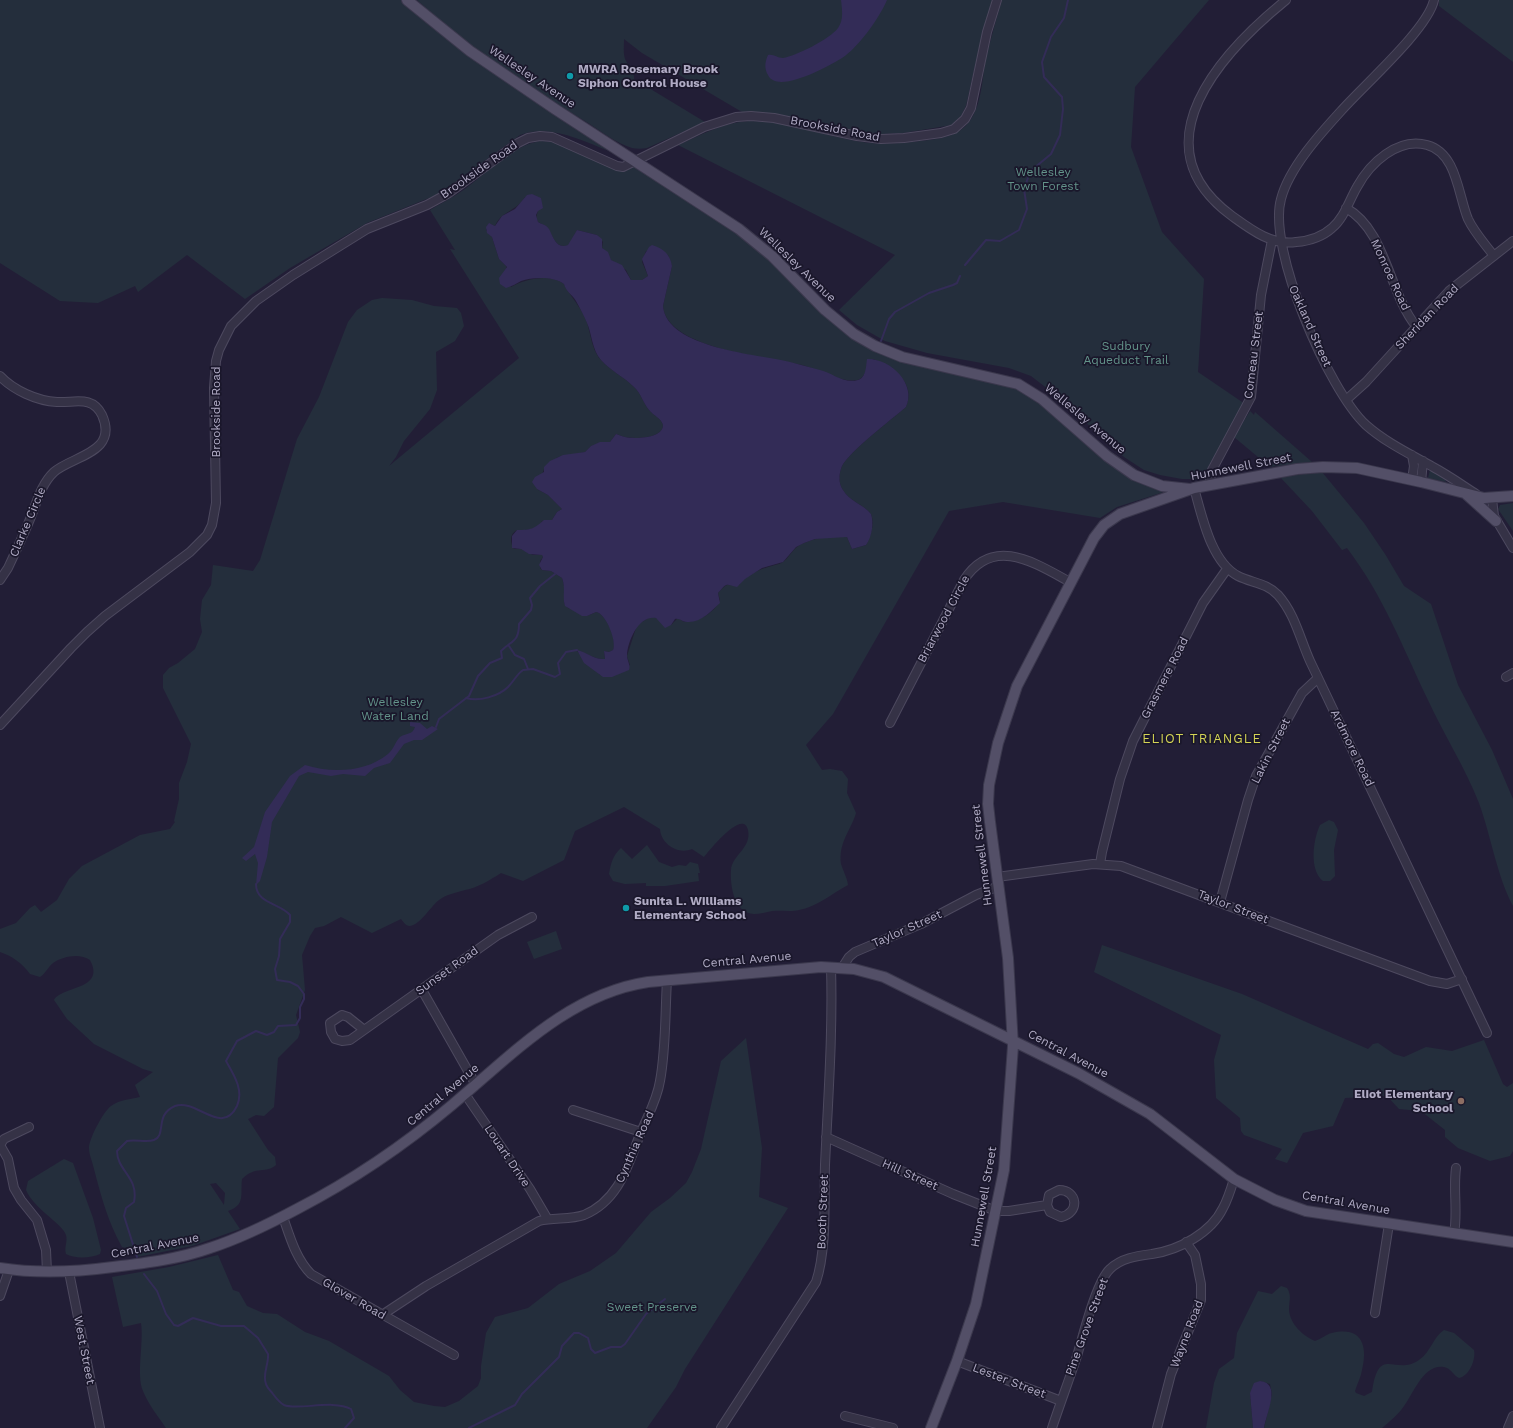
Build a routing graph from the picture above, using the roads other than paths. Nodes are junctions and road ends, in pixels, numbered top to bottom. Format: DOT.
graph roads {
  1 [pos="407,0"];
  2 [pos="997,0"];
  3 [pos="1286,0"];
  4 [pos="1434,0"];
  5 [pos="634,160"];
  6 [pos="1346,208"];
  7 [pos="1272,240"];
  8 [pos="1513,241"];
  9 [pos="1282,242"];
  10 [pos="1494,256"];
  11 [pos="1416,326"];
  12 [pos="0,376"];
  13 [pos="1346,400"];
  14 [pos="1412,455"];
  15 [pos="1423,462"];
  16 [pos="1417,481"];
  17 [pos="1209,485"];
  18 [pos="1194,488"];
  19 [pos="1464,493"];
  20 [pos="1513,496"];
  21 [pos="1480,497"];
  22 [pos="1492,499"];
  23 [pos="1496,520"];
  24 [pos="1513,548"];
  25 [pos="1227,569"];
  26 [pos="0,580"];
  27 [pos="1070,582"];
  28 [pos="1318,678"];
  29 [pos="890,723"];
  30 [pos="0,726"];
  31 [pos="1100,864"];
  32 [pos="998,881"];
  33 [pos="1220,902"];
  34 [pos="532,917"];
  35 [pos="831,967"];
  36 [pos="842,968"];
  37 [pos="1462,979"];
  38 [pos="667,980"];
  39 [pos="422,990"];
  40 [pos="363,1029"];
  41 [pos="1487,1034"];
  42 [pos="1012,1040"];
  43 [pos="476,1085"];
  44 [pos="465,1094"];
  45 [pos="573,1110"];
  46 [pos="29,1127"];
  47 [pos="641,1132"];
  48 [pos="826,1137"];
  49 [pos="0,1145"];
  50 [pos="1456,1168"];
  51 [pos="1234,1179"];
  52 [pos="1047,1205"];
  53 [pos="996,1211"];
  54 [pos="282,1217"];
  55 [pos="547,1218"];
  56 [pos="1389,1224"];
  57 [pos="1454,1234"];
  58 [pos="1186,1242"];
  59 [pos="1513,1242"];
  60 [pos="4,1269"];
  61 [pos="47,1272"];
  62 [pos="69,1272"];
  63 [pos="0,1296"];
  64 [pos="1375,1313"];
  65 [pos="382,1314"];
  66 [pos="454,1355"];
  67 [pos="957,1361"];
  68 [pos="1061,1401"];
  69 [pos="845,1416"];
  70 [pos="1513,1416"];
  71 [pos="100,1428"];
  72 [pos="721,1428"];
  73 [pos="893,1428"];
  74 [pos="931,1428"];
  75 [pos="1052,1428"];
  76 [pos="1157,1428"];
  77 [pos="1508,1428"];
  1 -- 5 [label="main road, Wellesley Avenue"];
  2 -- 5 [label="street, Brookside Road"];
  3 -- 7 [label="street"];
  4 -- 9 [label="street, Oakland Street"];
  5 -- 18 [label="main road, Wellesley Avenue"];
  5 -- 30 [label="street, Brookside Road"];
  6 -- 9 [label="street"];
  6 -- 10 [label="street"];
  6 -- 11 [label="street, Monroe Road"];
  7 -- 9 [label="street"];
  7 -- 17 [label="street, Comeau Street"];
  8 -- 10 [label="street, Sheridan Road"];
  9 -- 13 [label="street, Oakland Street"];
  10 -- 11 [label="street, Sheridan Road"];
  11 -- 13 [label="street, Sheridan Road"];
  12 -- 26 [label="street, Clarke Circle"];
  13 -- 14 [label="street, Oakland Street"];
  14 -- 15 [label="street, Oakland Street"];
  14 -- 16 [label="street"];
  15 -- 16 [label="street"];
  15 -- 21 [label="street, Oakland Street"];
  16 -- 17 [label="main road, Hunnewell Street"];
  16 -- 19 [label="main road, Hunnewell Street"];
  17 -- 18 [label="main road, Hunnewell Street"];
  18 -- 25 [label="street, Ardmore Road"];
  18 -- 27 [label="main road, Hunnewell Street"];
  19 -- 21 [label="main road, Hunnewell Street"];
  19 -- 23 [label="main road"];
  20 -- 22 [label="main road, Hunnewell Street"];
  21 -- 22 [label="main road, Hunnewell Street"];
  22 -- 23 [label="street"];
  23 -- 24 [label="street"];
  25 -- 28 [label="street, Ardmore Road"];
  25 -- 31 [label="street, Grasmere Road"];
  27 -- 29 [label="street, Briarwood Circle"];
  27 -- 32 [label="main road, Hunnewell Street"];
  28 -- 33 [label="street, Lakin Street"];
  28 -- 37 [label="street, Ardmore Road"];
  31 -- 32 [label="street, Taylor Street"];
  31 -- 33 [label="street, Taylor Street"];
  32 -- 36 [label="street, Taylor Street"];
  32 -- 42 [label="main road, Hunnewell Street"];
  33 -- 37 [label="street, Taylor Street"];
  34 -- 39 [label="street, Sunset Road"];
  35 -- 36 [label="main road, Central Avenue"];
  35 -- 38 [label="main road, Central Avenue"];
  35 -- 48 [label="street, Booth Street"];
  36 -- 42 [label="main road, Central Avenue"];
  37 -- 41 [label="street, Ardmore Road"];
  38 -- 43 [label="main road, Central Avenue"];
  38 -- 47 [label="street, Cynthia Road"];
  39 -- 40 [label="street, Sunset Road"];
  39 -- 43 [label="street"];
  42 -- 51 [label="main road, Central Avenue"];
  42 -- 53 [label="main road, Hunnewell Street"];
  43 -- 44 [label="main road, Central Avenue"];
  44 -- 54 [label="main road, Central Avenue"];
  44 -- 55 [label="street, Louart Drive"];
  45 -- 47 [label="street"];
  46 -- 49 [label="street"];
  47 -- 55 [label="street, Cynthia Road"];
  48 -- 53 [label="street, Hill Street"];
  48 -- 72 [label="street, Booth Street"];
  49 -- 61 [label="street"];
  50 -- 57 [label="street"];
  51 -- 56 [label="main road, Central Avenue"];
  51 -- 58 [label="street, Pine Grove Street"];
  52 -- 53 [label="street"];
  53 -- 67 [label="main road, Hunnewell Street"];
  54 -- 62 [label="main road, Central Avenue"];
  54 -- 65 [label="street, Glover Road"];
  55 -- 65 [label="street, Cynthia Road"];
  56 -- 57 [label="main road, Central Avenue"];
  56 -- 64 [label="street"];
  57 -- 59 [label="main road, Central Avenue"];
  58 -- 68 [label="street, Pine Grove Street"];
  58 -- 76 [label="street, Wayne Road"];
  60 -- 61 [label="main road, Central Avenue"];
  60 -- 63 [label="street"];
  61 -- 62 [label="main road, Central Avenue"];
  62 -- 71 [label="street, West Street"];
  65 -- 66 [label="street, Glover Road"];
  67 -- 68 [label="street, Lester Street"];
  67 -- 74 [label="main road, Hunnewell Street"];
  68 -- 75 [label="street, Pine Grove Street"];
  69 -- 73 [label="street"];
  70 -- 77 [label="street"];
}
